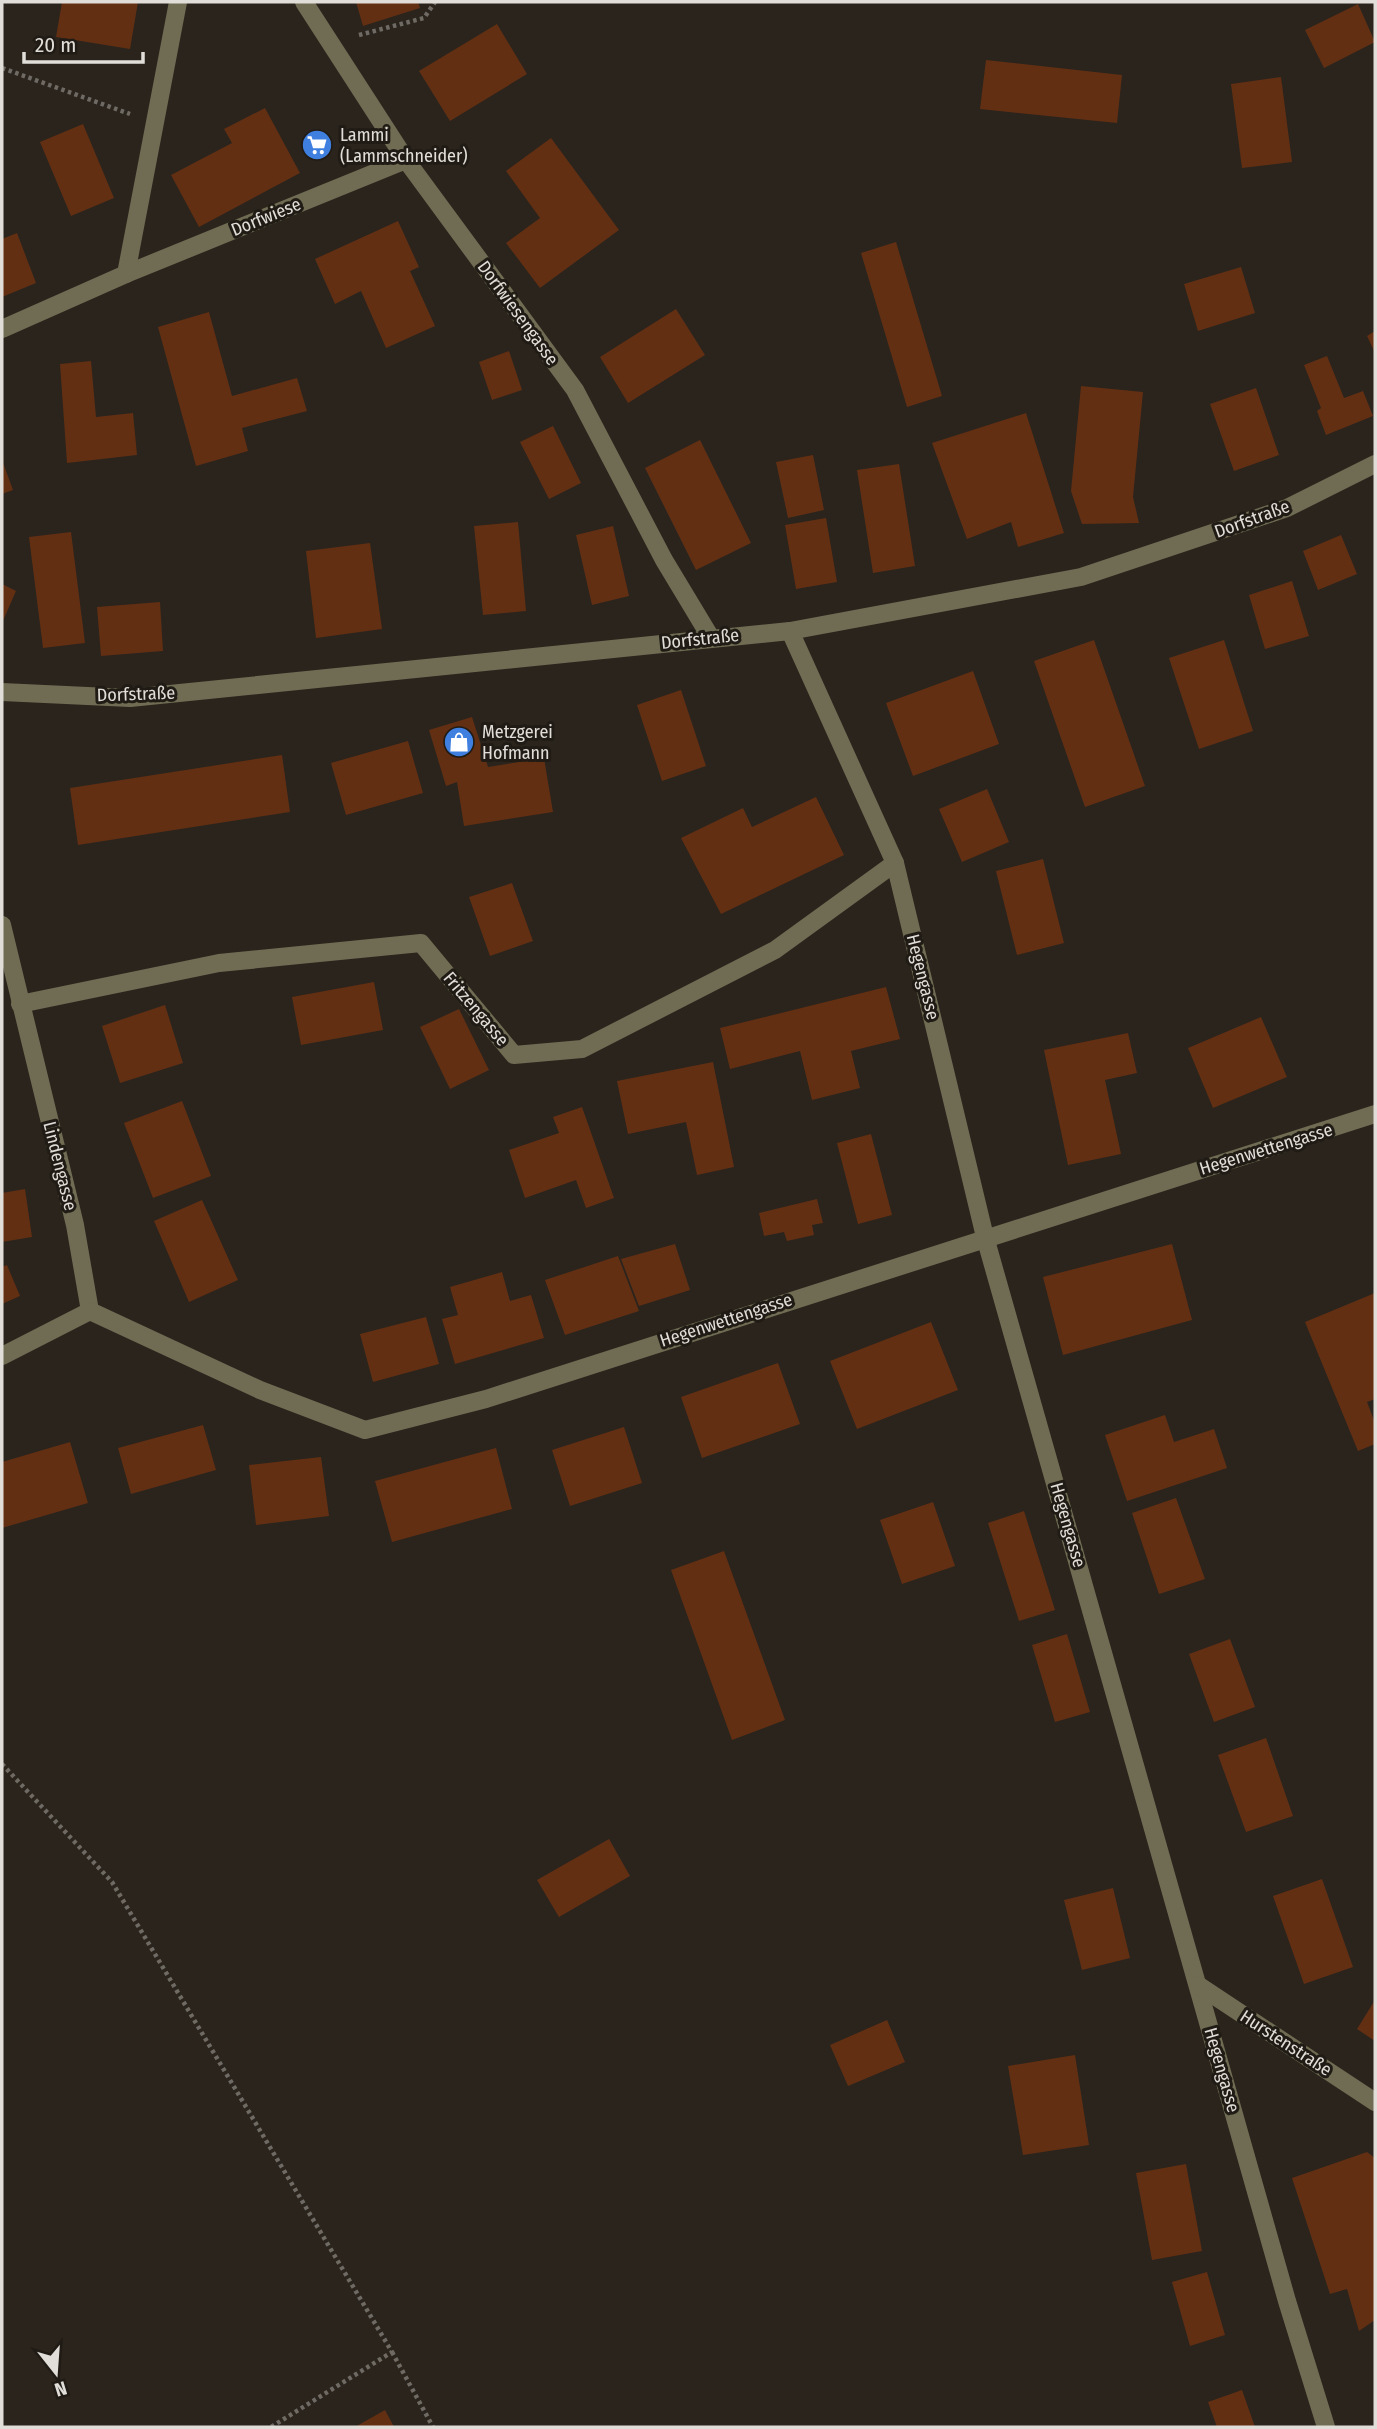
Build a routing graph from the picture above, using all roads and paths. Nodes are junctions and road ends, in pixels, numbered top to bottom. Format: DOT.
graph roads {
  1 [pos="178,2"];
  2 [pos="304,2"];
  3 [pos="435,2"];
  4 [pos="331,42"];
  5 [pos="2,68"];
  6 [pos="156,123"];
  7 [pos="406,160"];
  8 [pos="126,274"];
  9 [pos="2,329"];
  10 [pos="1375,464"];
  11 [pos="790,631"];
  12 [pos="711,638"];
  13 [pos="2,692"];
  14 [pos="895,863"];
  15 [pos="2,925"];
  16 [pos="20,1004"];
  17 [pos="1374,1118"];
  18 [pos="985,1237"];
  19 [pos="90,1311"];
  20 [pos="2,1356"];
  21 [pos="2,1764"];
  22 [pos="1198,1985"];
  23 [pos="1375,2102"];
  24 [pos="392,2352"];
  25 [pos="271,2427"];
  26 [pos="433,2427"];
  27 [pos="1326,2427"];
  1 -- 6 [label="street"];
  2 -- 4 [label="street, Dorfwiesengasse"];
  3 -- 4 [label="path"];
  4 -- 7 [label="street, Dorfwiesengasse"];
  5 -- 6 [label="path"];
  6 -- 8 [label="street"];
  7 -- 8 [label="street, Dorfwiese"];
  7 -- 12 [label="street, Dorfwiesengasse"];
  8 -- 9 [label="street, Dorfwiese"];
  10 -- 11 [label="street, Dorfstraße"];
  11 -- 12 [label="street, Dorfstraße"];
  11 -- 14 [label="street, Hegengasse"];
  12 -- 13 [label="street, Dorfstraße"];
  14 -- 16 [label="street, Fritzengasse"];
  14 -- 18 [label="street, Hegengasse"];
  15 -- 16 [label="street, Lindengasse"];
  16 -- 19 [label="street, Lindengasse"];
  17 -- 18 [label="street, Hegenwettengasse"];
  18 -- 19 [label="street, Hegenwettengasse"];
  18 -- 22 [label="street, Hegengasse"];
  19 -- 20 [label="street"];
  21 -- 24 [label="path"];
  22 -- 23 [label="street, Hurstenstraße"];
  22 -- 27 [label="street, Hegengasse"];
  24 -- 25 [label="path"];
  24 -- 26 [label="path"];
}
